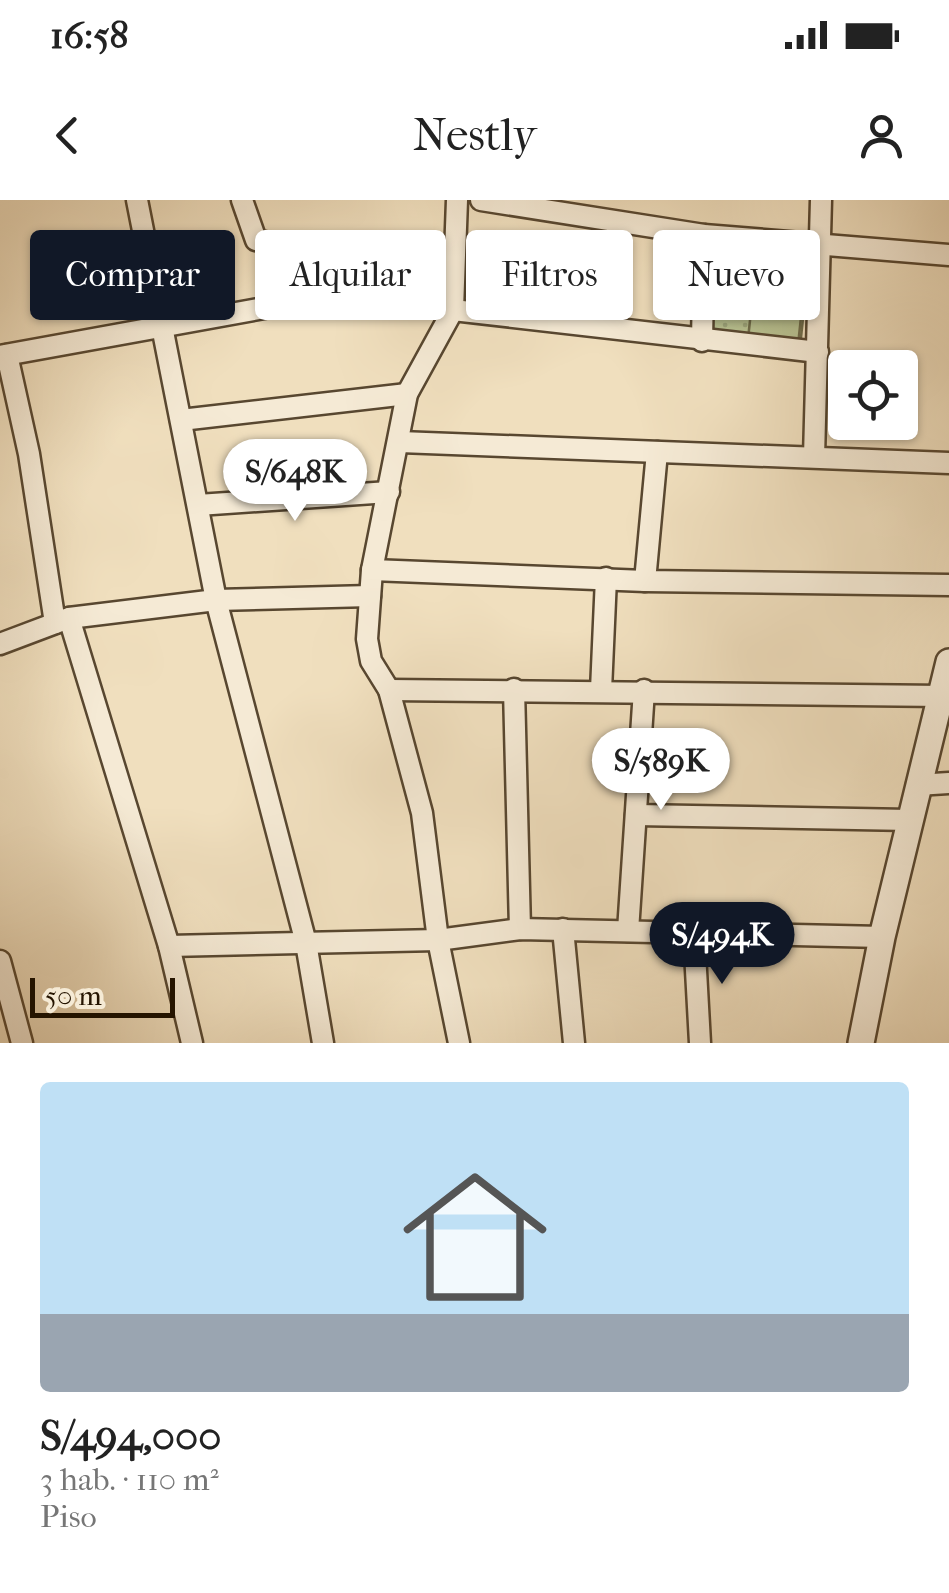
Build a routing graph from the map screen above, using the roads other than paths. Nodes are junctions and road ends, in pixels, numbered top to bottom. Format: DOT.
graph roads {
  1 [pos="137,200"];
  2 [pos="242,200"];
  3 [pos="457,200"];
  4 [pos="481,200"];
  5 [pos="821,200"];
  6 [pos="607,210"];
  7 [pos="685,230"];
  8 [pos="819,230"];
  9 [pos="820,247"];
  10 [pos="949,255"];
  11 [pos="452,310"];
  12 [pos="702,320"];
  13 [pos="818,320"];
  14 [pos="163,326"];
  15 [pos="702,340"];
  16 [pos="818,352"];
  17 [pos="4,356"];
  18 [pos="407,394"];
  19 [pos="181,420"];
  20 [pos="400,442"];
  21 [pos="657,452"];
  22 [pos="814,458"];
  23 [pos="949,464"];
  24 [pos="389,492"];
  25 [pos="198,505"];
  26 [pos="372,570"];
  27 [pos="606,578"];
  28 [pos="645,582"];
  29 [pos="949,585"];
  30 [pos="370,596"];
  31 [pos="216,600"];
  32 [pos="62,621"];
  33 [pos="0,644"];
  34 [pos="949,662"];
  35 [pos="514,689"];
  36 [pos="389,690"];
  37 [pos="601,690"];
  38 [pos="644,690"];
  39 [pos="943,696"];
  40 [pos="949,783"];
  41 [pos="917,785"];
  42 [pos="636,816"];
  43 [pos="909,820"];
  44 [pos="520,929"];
  45 [pos="563,929"];
  46 [pos="628,932"];
  47 [pos="694,934"];
  48 [pos="882,936"];
  49 [pos="438,940"];
  50 [pos="306,943"];
  51 [pos="170,946"];
  52 [pos="0,961"];
  53 [pos="22,1043"];
  54 [pos="192,1043"];
  55 [pos="323,1043"];
  56 [pos="459,1043"];
  57 [pos="574,1043"];
  58 [pos="700,1043"];
  59 [pos="861,1043"];
  1 -- 14 [label="street"];
  2 -- 14 [label="street"];
  3 -- 11 [label="street"];
  4 -- 6 [label="street"];
  5 -- 8 [label="street"];
  6 -- 7 [label="street"];
  9 -- 10 [label="street"];
  11 -- 15 [label="street"];
  11 -- 18 [label="street"];
  12 -- 15 [label="street"];
  13 -- 16 [label="street"];
  14 -- 17 [label="street"];
  14 -- 19 [label="street"];
  15 -- 16 [label="street"];
  16 -- 22 [label="street"];
  17 -- 32 [label="street"];
  18 -- 19 [label="street"];
  18 -- 20 [label="street"];
  19 -- 25 [label="street"];
  20 -- 21 [label="street"];
  20 -- 24 [label="street"];
  21 -- 22 [label="street"];
  21 -- 28 [label="street"];
  22 -- 23 [label="street"];
  24 -- 25 [label="street"];
  24 -- 26 [label="street"];
  25 -- 31 [label="street"];
  26 -- 27 [label="street"];
  26 -- 30 [label="street"];
  27 -- 28 [label="street"];
  27 -- 37 [label="street"];
  28 -- 29 [label="street"];
  30 -- 31 [label="street"];
  30 -- 36 [label="street"];
  31 -- 32 [label="street"];
  31 -- 50 [label="street"];
  32 -- 33 [label="street"];
  32 -- 51 [label="street"];
  34 -- 39 [label="street"];
  35 -- 36 [label="street"];
  35 -- 37 [label="street"];
  35 -- 44 [label="street"];
  36 -- 49 [label="street"];
  37 -- 38 [label="street"];
  38 -- 39 [label="street"];
  38 -- 42 [label="street"];
  39 -- 41 [label="street"];
  40 -- 41 [label="street"];
  41 -- 43 [label="street"];
  42 -- 43 [label="street"];
  42 -- 46 [label="street"];
  43 -- 48 [label="street"];
  44 -- 45 [label="street"];
  44 -- 49 [label="street"];
  45 -- 46 [label="street"];
  45 -- 57 [label="street"];
  46 -- 47 [label="street"];
  47 -- 48 [label="street"];
  47 -- 58 [label="street"];
  48 -- 59 [label="street"];
  49 -- 50 [label="street"];
  49 -- 56 [label="street"];
  50 -- 51 [label="street"];
  50 -- 55 [label="street"];
  51 -- 54 [label="street"];
  52 -- 53 [label="street"];
}
